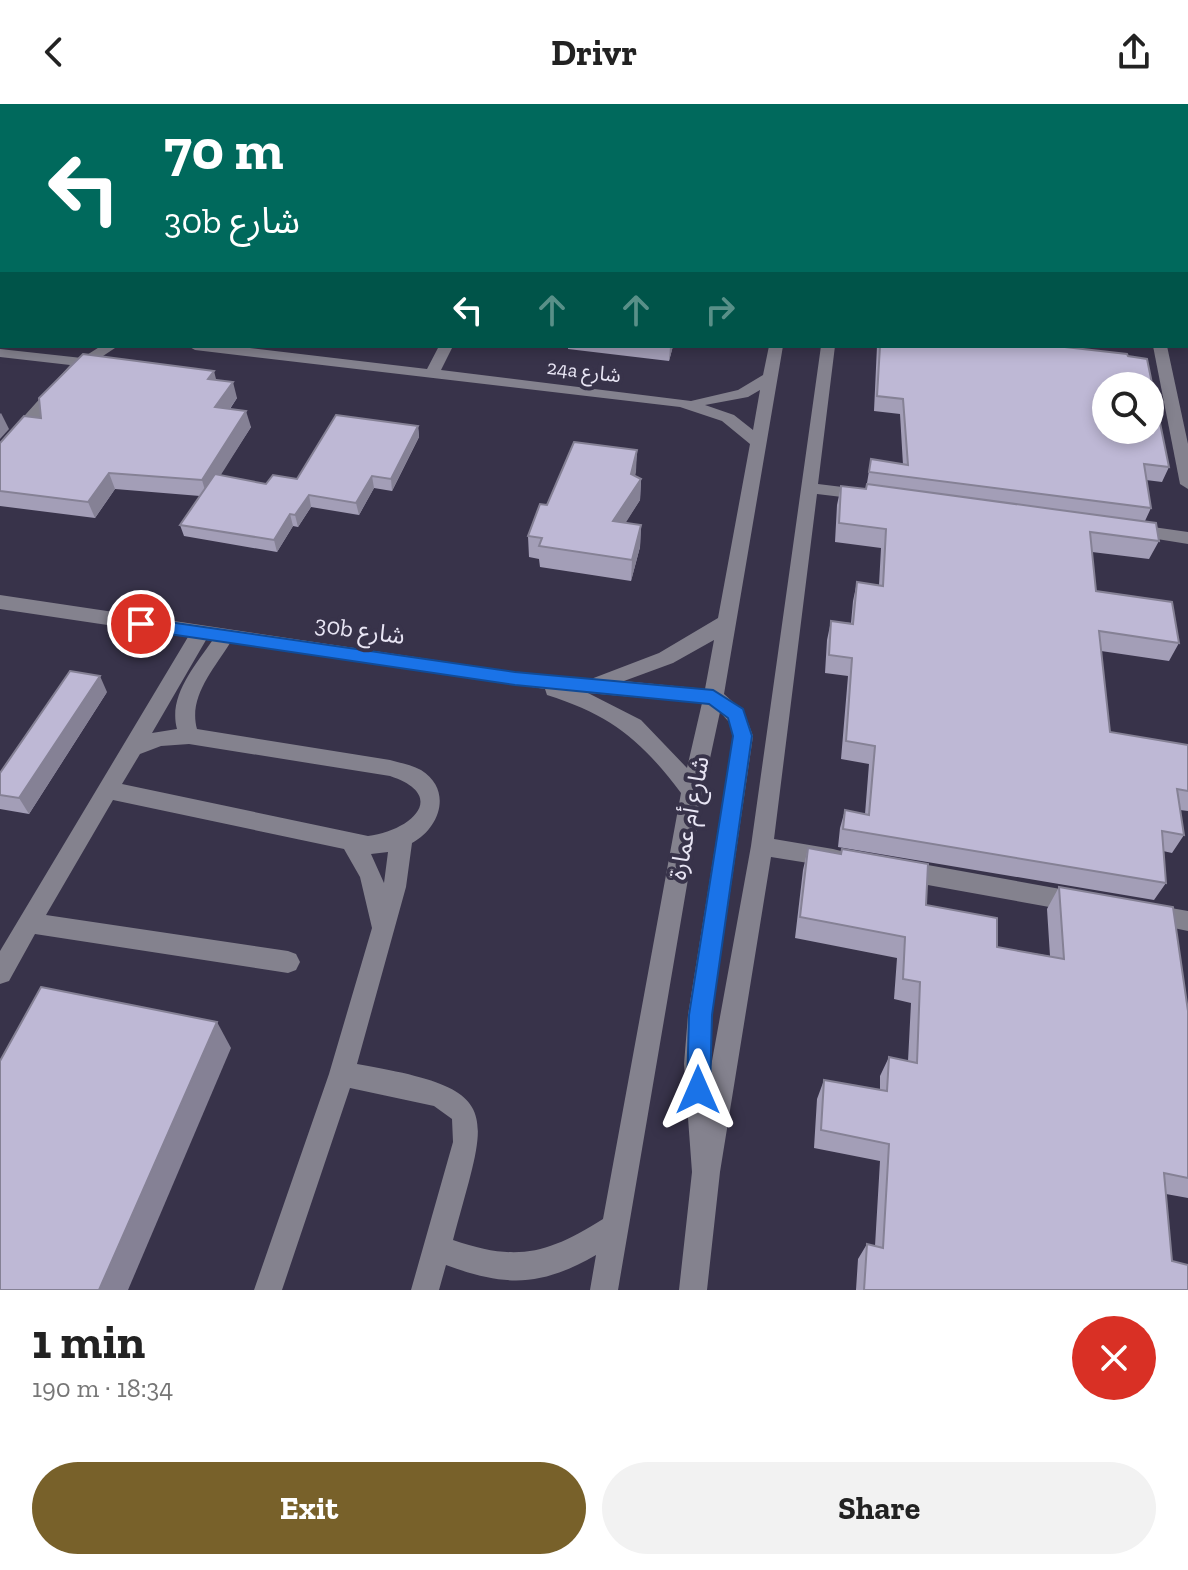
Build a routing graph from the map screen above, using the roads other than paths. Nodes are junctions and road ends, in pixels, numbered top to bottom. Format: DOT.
graph roads {
  1 [pos="107,348"];
  2 [pos="213,348"];
  3 [pos="445,348"];
  4 [pos="776,348"];
  5 [pos="828,348"];
  6 [pos="1160,348"];
  7 [pos="0,353"];
  8 [pos="82,362"];
  9 [pos="433,372"];
  10 [pos="771,377"];
  11 [pos="682,403"];
  12 [pos="757,441"];
  13 [pos="0,453"];
  14 [pos="1188,484"];
  15 [pos="810,488"];
  16 [pos="889,498"];
  17 [pos="1109,527"];
  18 [pos="1188,538"];
  19 [pos="0,602"];
  20 [pos="725,622"];
  21 [pos="200,633"];
  22 [pos="224,638"];
  23 [pos="515,679"];
  24 [pos="588,684"];
  25 [pos="713,697"];
  26 [pos="189,736"];
  27 [pos="132,748"];
  28 [pos="108,790"];
  29 [pos="692,791"];
  30 [pos="401,840"];
  31 [pos="351,841"];
  32 [pos="762,846"];
  33 [pos="853,862"];
  34 [pos="884,867"];
  35 [pos="1097,905"];
  36 [pos="1127,910"];
  37 [pos="1188,921"];
  38 [pos="30,923"];
  39 [pos="381,935"];
  40 [pos="288,962"];
  41 [pos="0,973"];
  42 [pos="342,1074"];
  43 [pos="706,1172"];
  44 [pos="617,1226"];
  45 [pos="437,1248"];
  46 [pos="268,1290"];
  47 [pos="425,1290"];
  48 [pos="604,1290"];
  49 [pos="693,1290"];
  1 -- 8 [label="street"];
  2 -- 9 [label="street, 24a شارع"];
  3 -- 9 [label="street"];
  4 -- 10 [label="street, شارع أم عمارة"];
  5 -- 15 [label="street"];
  6 -- 14 [label="street"];
  7 -- 8 [label="street"];
  8 -- 13 [label="street"];
  9 -- 11 [label="street, 24a شارع"];
  10 -- 11 [label="street, 24a شارع"];
  10 -- 12 [label="street, شارع أم عمارة"];
  11 -- 12 [label="street, 24a شارع"];
  12 -- 20 [label="street, شارع أم عمارة"];
  15 -- 16 [label="street"];
  15 -- 32 [label="street"];
  17 -- 18 [label="street"];
  19 -- 21 [label="street, 30b شارع"];
  20 -- 24 [label="street"];
  20 -- 25 [label="street, شارع أم عمارة"];
  21 -- 22 [label="street, 30b شارع"];
  21 -- 27 [label="street"];
  22 -- 23 [label="street, 30b شارع"];
  22 -- 26 [label="street"];
  23 -- 24 [label="street, 30b شارع"];
  23 -- 29 [label="street"];
  24 -- 25 [label="street, 30b شارع"];
  25 -- 29 [label="street, شارع أم عمارة"];
  25 -- 43 [label="street"];
  26 -- 27 [label="street"];
  26 -- 30 [label="street"];
  27 -- 28 [label="street"];
  28 -- 31 [label="street"];
  28 -- 38 [label="street"];
  29 -- 44 [label="street, شارع أم عمارة"];
  30 -- 31 [label="street"];
  30 -- 39 [label="street"];
  31 -- 39 [label="street"];
  32 -- 33 [label="street"];
  32 -- 43 [label="street"];
  34 -- 35 [label="street"];
  36 -- 37 [label="street"];
  38 -- 40 [label="street"];
  38 -- 41 [label="street"];
  39 -- 42 [label="street"];
  42 -- 45 [label="street"];
  42 -- 46 [label="street"];
  43 -- 49 [label="street"];
  44 -- 45 [label="street"];
  44 -- 48 [label="street, شارع أم عمارة"];
  45 -- 47 [label="street"];
}
